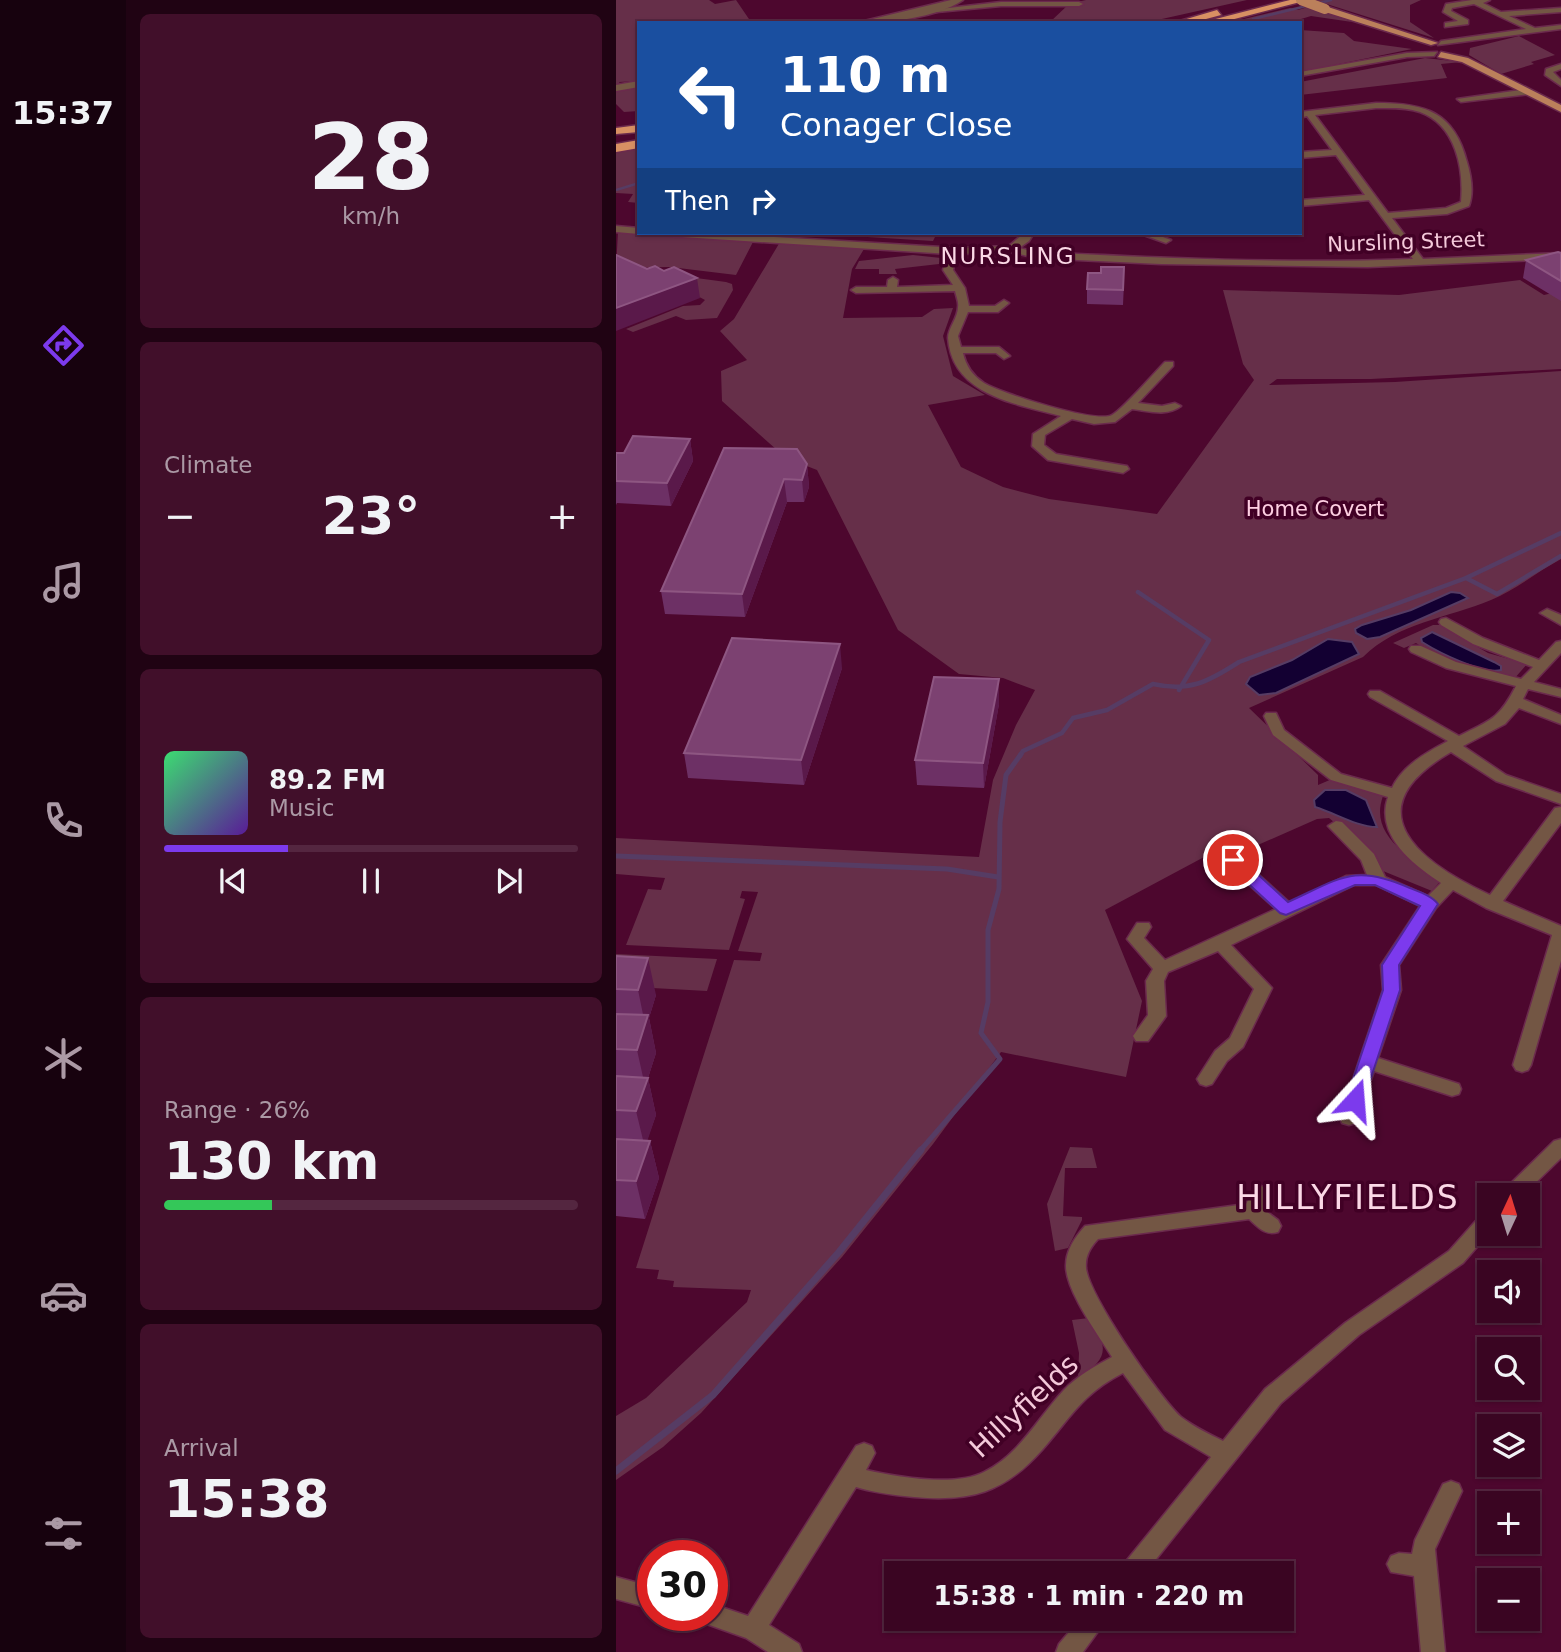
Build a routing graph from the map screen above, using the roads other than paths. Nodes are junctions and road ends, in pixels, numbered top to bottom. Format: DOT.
graph roads {
  1 [pos="959,0"];
  2 [pos="1016,0"];
  3 [pos="1273,0"];
  4 [pos="1302,0"];
  5 [pos="1486,0"];
  6 [pos="1036,2"];
  7 [pos="1475,2"];
  8 [pos="1079,4"];
  9 [pos="1256,4"];
  10 [pos="1561,10"];
  11 [pos="926,11"];
  12 [pos="1500,14"];
  13 [pos="871,21"];
  14 [pos="1176,21"];
  15 [pos="1186,21"];
  16 [pos="1213,21"];
  17 [pos="1448,25"];
  18 [pos="1561,27"];
  19 [pos="1535,31"];
  20 [pos="1410,37"];
  21 [pos="1467,41"];
  22 [pos="1438,43"];
  23 [pos="1420,48"];
  24 [pos="1457,50"];
  25 [pos="1407,55"];
  26 [pos="1438,55"];
  27 [pos="1465,60"];
  28 [pos="1561,66"];
  29 [pos="1302,75"];
  30 [pos="637,84"];
  31 [pos="1561,84"];
  32 [pos="616,88"];
  33 [pos="1528,92"];
  34 [pos="1461,99"];
  35 [pos="1561,109"];
  36 [pos="1305,114"];
  37 [pos="637,116"];
  38 [pos="616,118"];
  39 [pos="637,128"];
  40 [pos="616,131"];
  41 [pos="637,135"];
  42 [pos="616,138"];
  43 [pos="637,144"];
  44 [pos="616,148"];
  45 [pos="1339,152"];
  46 [pos="1302,155"];
  47 [pos="1371,197"];
  48 [pos="1302,203"];
  49 [pos="1386,216"];
  50 [pos="616,229"];
  51 [pos="637,231"];
  52 [pos="730,235"];
  53 [pos="1028,235"];
  54 [pos="1011,248"];
  55 [pos="958,251"];
  56 [pos="1561,256"];
  57 [pos="1420,262"];
  58 [pos="960,288"];
  59 [pos="856,290"];
  60 [pos="1002,308"];
  61 [pos="964,309"];
  62 [pos="956,350"];
  63 [pos="1003,351"];
  64 [pos="1169,364"];
  65 [pos="1130,405"];
  66 [pos="1169,411"];
  67 [pos="1068,416"];
  68 [pos="1123,469"];
  69 [pos="1547,613"];
  70 [pos="1561,621"];
  71 [pos="1446,622"];
  72 [pos="1561,645"];
  73 [pos="1416,649"];
  74 [pos="1541,665"];
  75 [pos="1524,684"];
  76 [pos="1561,693"];
  77 [pos="1375,694"];
  78 [pos="1516,701"];
  79 [pos="1271,716"];
  80 [pos="1561,720"];
  81 [pos="1456,744"];
  82 [pos="1395,794"];
  83 [pos="1561,799"];
  84 [pos="1561,813"];
  85 [pos="1336,826"];
  86 [pos="1233,860"];
  87 [pos="1378,880"];
  88 [pos="1451,882"];
  89 [pos="1430,904"];
  90 [pos="1492,904"];
  91 [pos="1286,909"];
  92 [pos="1143,927"];
  93 [pos="1561,932"];
  94 [pos="1220,943"];
  95 [pos="1162,968"];
  96 [pos="1142,1036"];
  97 [pos="1368,1062"];
  98 [pos="1522,1065"];
  99 [pos="1206,1079"];
  100 [pos="1452,1089"];
  101 [pos="1349,1118"];
  102 [pos="1561,1146"];
  103 [pos="1523,1183"];
  104 [pos="1271,1226"];
  105 [pos="1477,1233"];
  106 [pos="1127,1360"];
  107 [pos="864,1453"];
  108 [pos="1224,1453"];
  109 [pos="851,1475"];
  110 [pos="1451,1491"];
  111 [pos="1140,1561"];
  112 [pos="1399,1564"];
  113 [pos="1424,1565"];
  114 [pos="616,1588"];
  115 [pos="637,1594"];
  116 [pos="728,1620"];
  117 [pos="753,1629"];
  118 [pos="1085,1631"];
  119 [pos="790,1652"];
  120 [pos="1068,1652"];
  121 [pos="1433,1652"];
  1 -- 11 [label="street"];
  2 -- 6 [label="street"];
  3 -- 9 [label="highway"];
  4 -- 16 [label="highway"];
  4 -- 20 [label="main road, bridge"];
  5 -- 7 [label="street"];
  6 -- 8 [label="street"];
  6 -- 11 [label="street"];
  7 -- 12 [label="street"];
  7 -- 17 [label="street"];
  9 -- 14 [label="highway"];
  9 -- 15 [label="highway"];
  10 -- 12 [label="street"];
  11 -- 13 [label="street"];
  12 -- 19 [label="street"];
  18 -- 19 [label="street"];
  19 -- 21 [label="street"];
  20 -- 22 [label="main road"];
  20 -- 23 [label="main road"];
  21 -- 22 [label="street"];
  21 -- 24 [label="street"];
  22 -- 23 [label="main road"];
  22 -- 24 [label="main road"];
  23 -- 25 [label="street"];
  23 -- 26 [label="main road"];
  24 -- 26 [label="main road"];
  24 -- 27 [label="main road"];
  25 -- 26 [label="street"];
  25 -- 29 [label="street"];
  26 -- 27 [label="main road"];
  27 -- 33 [label="main road"];
  28 -- 31 [label="street"];
  30 -- 32 [label="street"];
  33 -- 34 [label="street"];
  33 -- 35 [label="main road"];
  36 -- 45 [label="street"];
  36 -- 49 [label="street"];
  37 -- 38 [label="highway"];
  39 -- 40 [label="highway"];
  41 -- 42 [label="highway"];
  43 -- 44 [label="highway"];
  45 -- 46 [label="street"];
  45 -- 47 [label="street"];
  47 -- 48 [label="street"];
  47 -- 49 [label="street"];
  49 -- 57 [label="street"];
  50 -- 51 [label="street"];
  52 -- 55 [label="street, Nursling Street"];
  53 -- 54 [label="street"];
  54 -- 55 [label="street, Nursling Street"];
  54 -- 57 [label="street, Nursling Street"];
  55 -- 58 [label="street"];
  56 -- 57 [label="street, Nursling Street"];
  58 -- 59 [label="street"];
  58 -- 61 [label="street"];
  60 -- 61 [label="street"];
  61 -- 62 [label="street"];
  62 -- 63 [label="street"];
  62 -- 67 [label="street"];
  64 -- 65 [label="street"];
  65 -- 66 [label="street"];
  65 -- 67 [label="street"];
  67 -- 68 [label="street"];
  69 -- 70 [label="street"];
  71 -- 74 [label="street"];
  72 -- 74 [label="street"];
  73 -- 75 [label="street"];
  74 -- 75 [label="street"];
  75 -- 76 [label="street"];
  75 -- 78 [label="street"];
  77 -- 81 [label="street"];
  78 -- 80 [label="street"];
  78 -- 81 [label="street"];
  79 -- 82 [label="street"];
  81 -- 82 [label="street"];
  81 -- 83 [label="street"];
  82 -- 88 [label="street"];
  84 -- 90 [label="street"];
  85 -- 87 [label="street"];
  86 -- 91 [label="street"];
  87 -- 89 [label="street"];
  87 -- 91 [label="street"];
  88 -- 89 [label="street"];
  88 -- 90 [label="street"];
  89 -- 97 [label="street"];
  90 -- 93 [label="street"];
  91 -- 94 [label="street"];
  92 -- 95 [label="street"];
  93 -- 98 [label="street"];
  94 -- 95 [label="street"];
  94 -- 99 [label="street"];
  95 -- 96 [label="street"];
  97 -- 100 [label="street"];
  97 -- 101 [label="street"];
  102 -- 103 [label="street"];
  104 -- 106 [label="street"];
  105 -- 108 [label="street"];
  106 -- 108 [label="street"];
  106 -- 109 [label="street, Hillyfields"];
  107 -- 109 [label="street"];
  108 -- 111 [label="street"];
  109 -- 117 [label="street"];
  110 -- 113 [label="street"];
  112 -- 113 [label="street"];
  113 -- 121 [label="street"];
  114 -- 115 [label="street"];
  116 -- 117 [label="street"];
  117 -- 119 [label="street"];
  118 -- 120 [label="street"];
}
